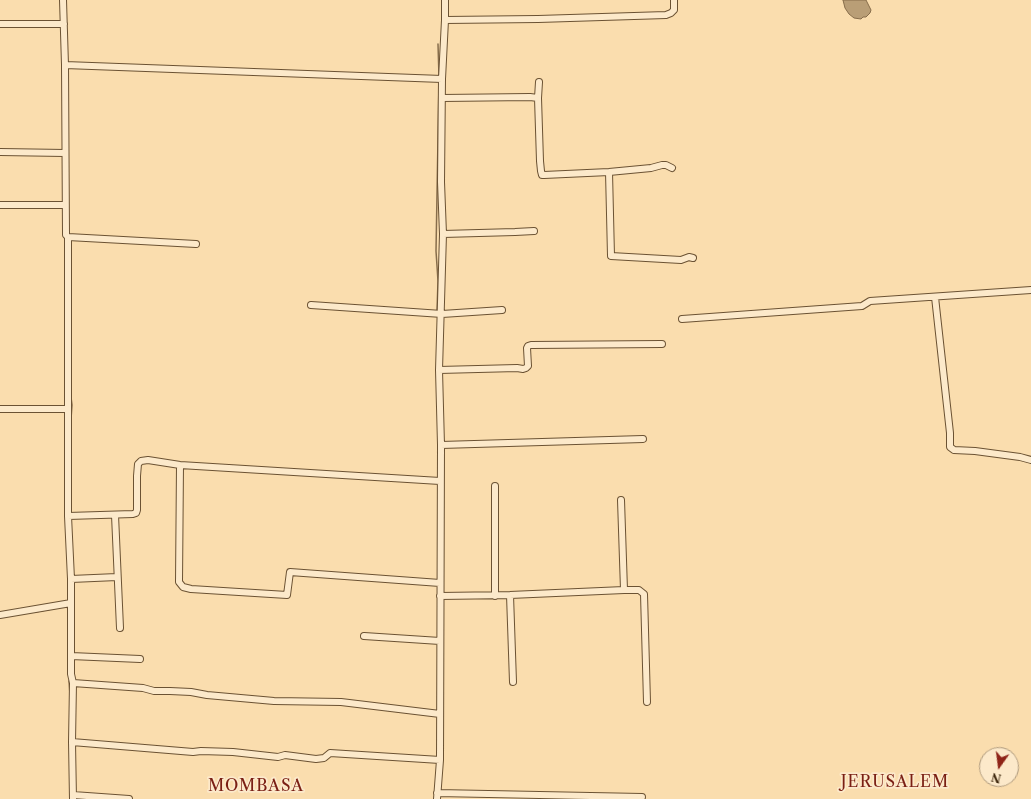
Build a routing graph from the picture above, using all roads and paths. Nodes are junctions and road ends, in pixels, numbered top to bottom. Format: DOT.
graph roads {
  1 [pos="63,0"];
  2 [pos="445,0"];
  3 [pos="674,0"];
  4 [pos="445,20"];
  5 [pos="0,24"];
  6 [pos="64,24"];
  7 [pos="65,65"];
  8 [pos="442,78"];
  9 [pos="539,82"];
  10 [pos="442,98"];
  11 [pos="538,98"];
  12 [pos="0,152"];
  13 [pos="65,153"];
  14 [pos="672,168"];
  15 [pos="609,172"];
  16 [pos="0,205"];
  17 [pos="65,205"];
  18 [pos="534,231"];
  19 [pos="443,234"];
  20 [pos="68,237"];
  21 [pos="196,244"];
  22 [pos="693,258"];
  23 [pos="1031,290"];
  24 [pos="935,297"];
  25 [pos="311,305"];
  26 [pos="502,310"];
  27 [pos="442,314"];
  28 [pos="682,318"];
  29 [pos="662,344"];
  30 [pos="439,370"];
  31 [pos="0,409"];
  32 [pos="68,409"];
  33 [pos="643,439"];
  34 [pos="441,445"];
  35 [pos="1031,460"];
  36 [pos="180,465"];
  37 [pos="440,481"];
  38 [pos="494,486"];
  39 [pos="621,500"];
  40 [pos="115,515"];
  41 [pos="68,516"];
  42 [pos="117,577"];
  43 [pos="71,579"];
  44 [pos="440,583"];
  45 [pos="624,590"];
  46 [pos="510,595"];
  47 [pos="440,596"];
  48 [pos="495,596"];
  49 [pos="71,603"];
  50 [pos="0,615"];
  51 [pos="120,628"];
  52 [pos="364,636"];
  53 [pos="440,641"];
  54 [pos="71,656"];
  55 [pos="140,659"];
  56 [pos="513,682"];
  57 [pos="72,683"];
  58 [pos="647,702"];
  59 [pos="440,714"];
  60 [pos="72,742"];
  61 [pos="440,760"];
  62 [pos="437,796"];
  63 [pos="73,797"];
  64 [pos="642,798"];
  65 [pos="130,799"];
  1 -- 6 [label="street"];
  2 -- 4 [label="street"];
  3 -- 4 [label="street"];
  4 -- 8 [label="street"];
  5 -- 6 [label="street"];
  6 -- 7 [label="street"];
  7 -- 8 [label="street"];
  7 -- 13 [label="street"];
  8 -- 10 [label="street"];
  9 -- 11 [label="street"];
  10 -- 11 [label="street"];
  10 -- 19 [label="street"];
  11 -- 15 [label="street"];
  12 -- 13 [label="street"];
  13 -- 17 [label="street"];
  14 -- 15 [label="street"];
  15 -- 22 [label="street"];
  16 -- 17 [label="street"];
  17 -- 20 [label="street"];
  18 -- 19 [label="street"];
  19 -- 27 [label="street"];
  20 -- 21 [label="street"];
  20 -- 32 [label="street"];
  23 -- 24 [label="street"];
  24 -- 28 [label="street"];
  24 -- 35 [label="street"];
  25 -- 27 [label="street"];
  26 -- 27 [label="street"];
  27 -- 30 [label="street"];
  29 -- 30 [label="street"];
  30 -- 34 [label="street"];
  31 -- 32 [label="street"];
  32 -- 41 [label="street"];
  33 -- 34 [label="street"];
  34 -- 37 [label="street"];
  36 -- 37 [label="street"];
  36 -- 40 [label="street"];
  36 -- 44 [label="street"];
  37 -- 44 [label="street"];
  38 -- 48 [label="street"];
  39 -- 45 [label="street"];
  40 -- 41 [label="street"];
  40 -- 42 [label="street"];
  41 -- 43 [label="street"];
  42 -- 43 [label="street"];
  42 -- 51 [label="street"];
  43 -- 49 [label="street"];
  44 -- 47 [label="street"];
  45 -- 46 [label="street"];
  45 -- 58 [label="street"];
  46 -- 48 [label="street"];
  46 -- 56 [label="street"];
  47 -- 48 [label="street"];
  47 -- 53 [label="street"];
  49 -- 50 [label="street"];
  49 -- 54 [label="street"];
  52 -- 53 [label="street"];
  53 -- 59 [label="street"];
  54 -- 55 [label="street"];
  54 -- 57 [label="street"];
  57 -- 59 [label="street"];
  57 -- 60 [label="street"];
  59 -- 61 [label="street"];
  60 -- 61 [label="street"];
  60 -- 63 [label="street"];
  61 -- 62 [label="street"];
  62 -- 64 [label="street"];
  63 -- 65 [label="street"];
}
